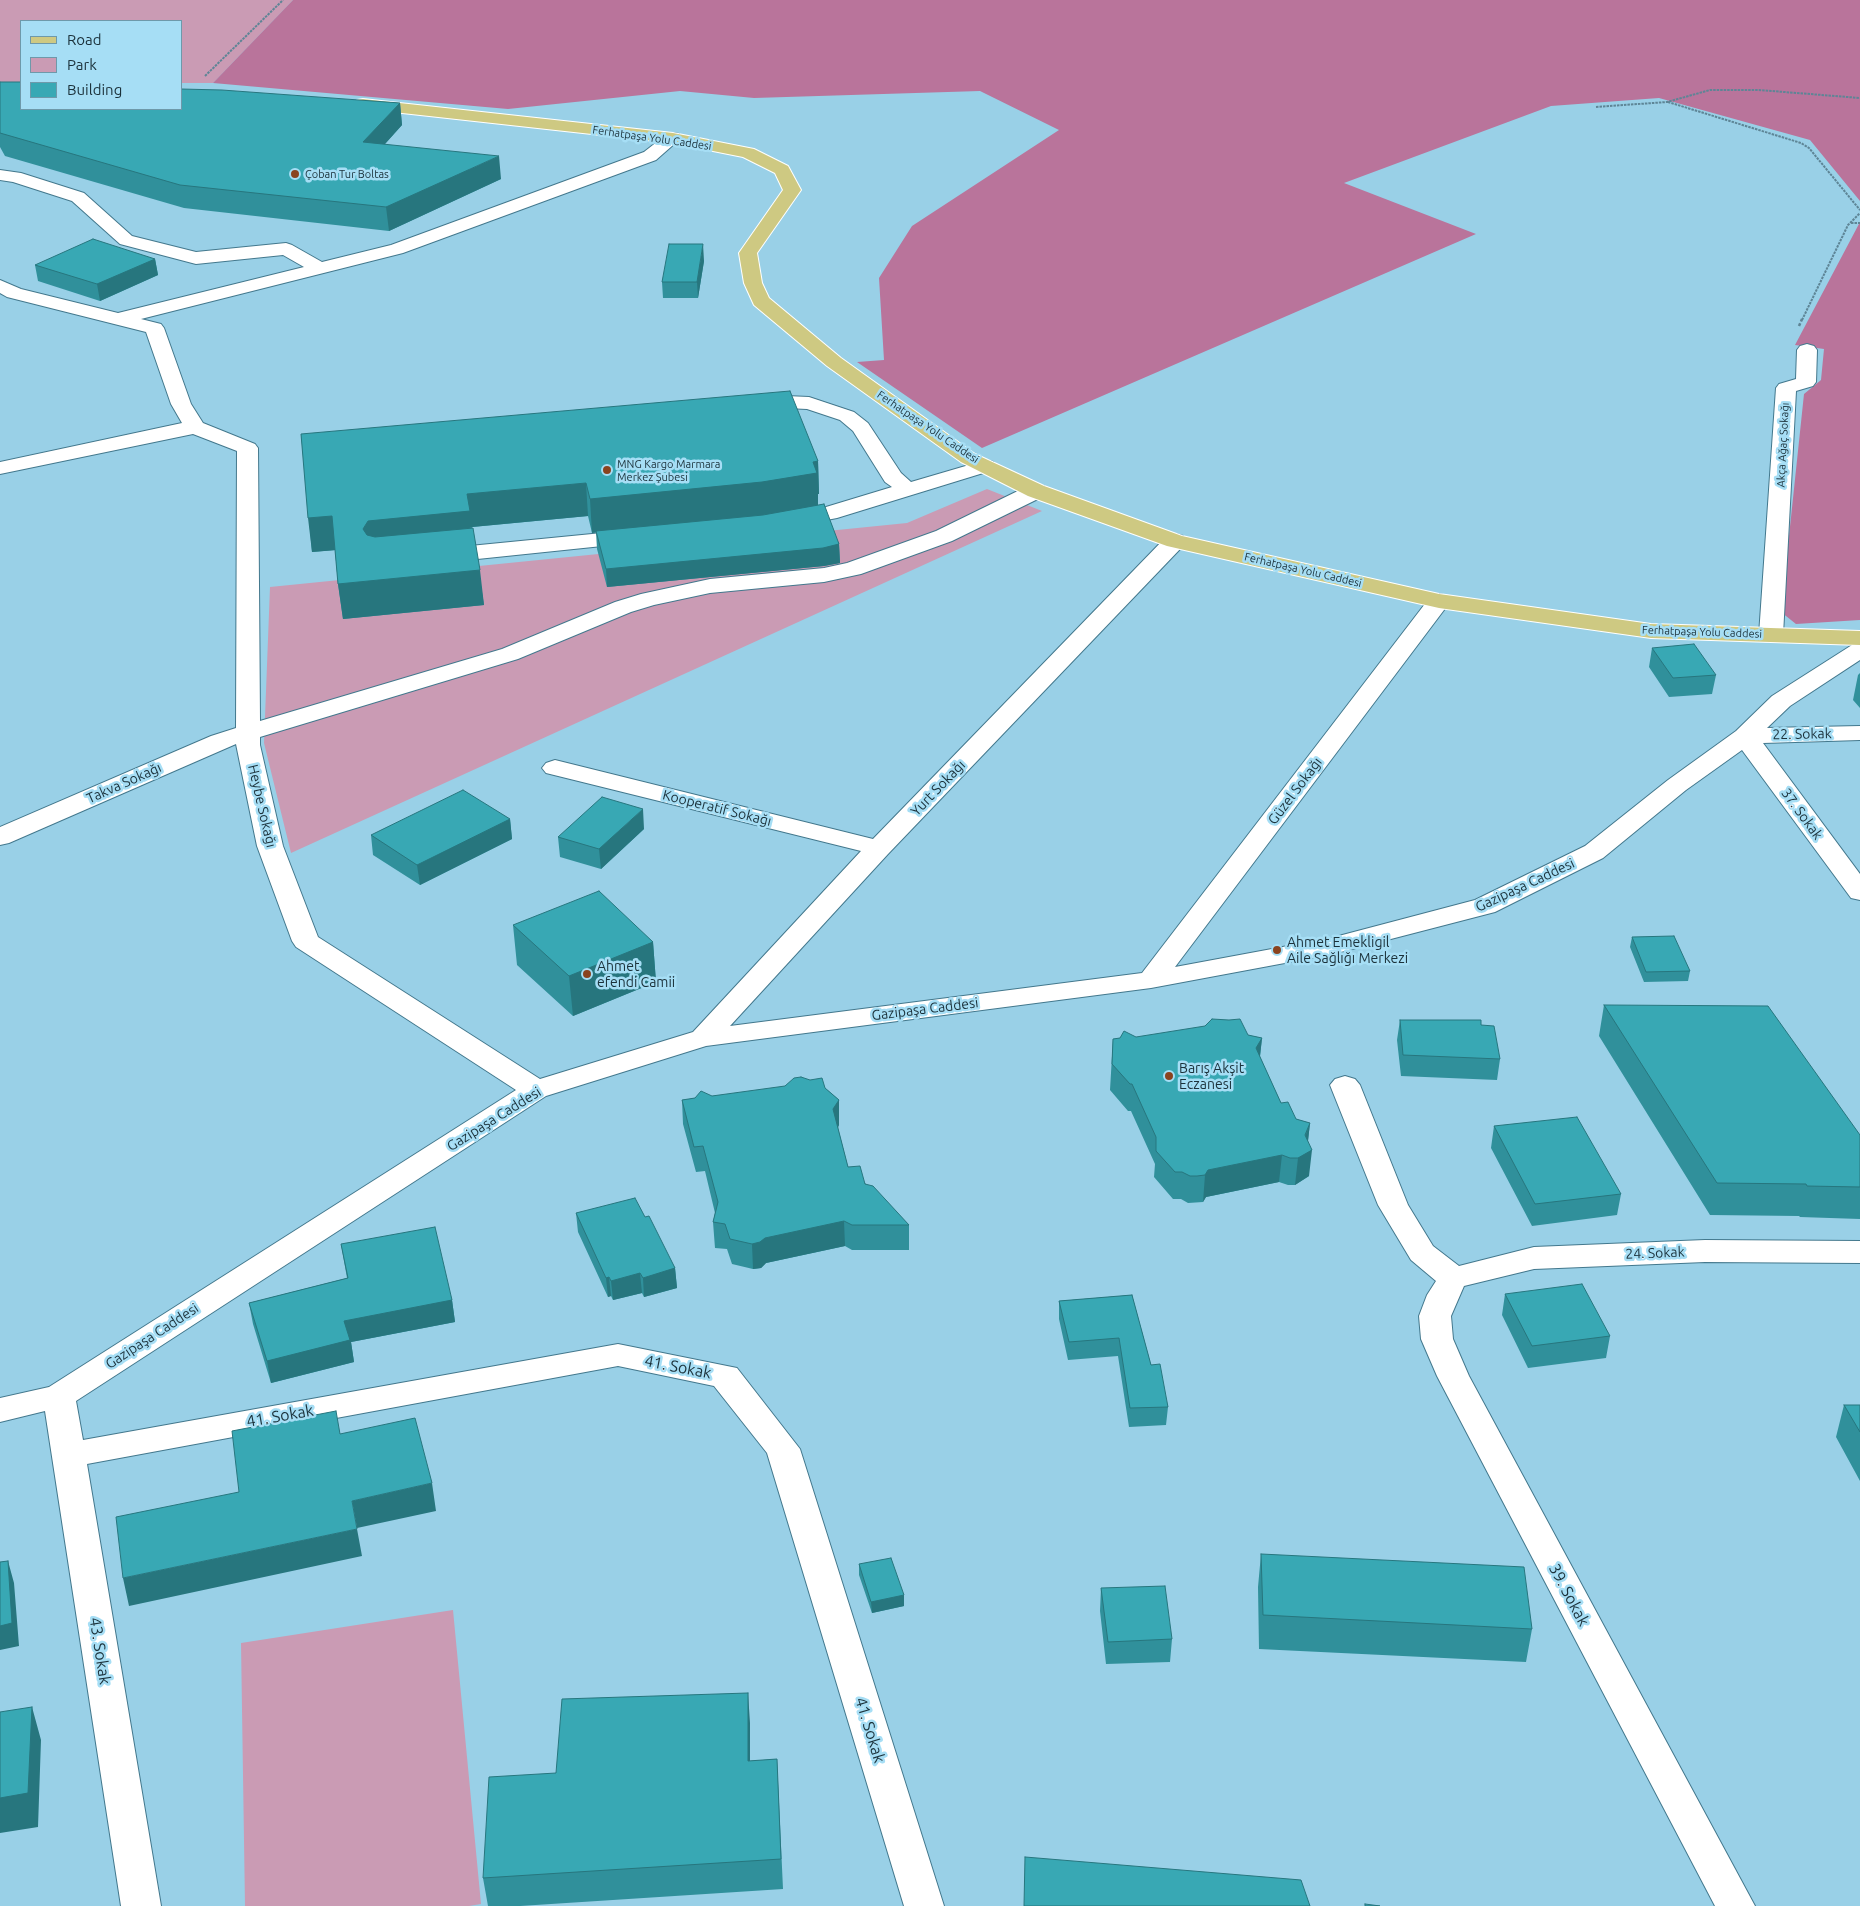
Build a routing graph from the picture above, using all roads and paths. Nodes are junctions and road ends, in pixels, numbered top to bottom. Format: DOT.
graph roads {
  1 [pos="281,0"];
  2 [pos="205,76"];
  3 [pos="1860,98"];
  4 [pos="348,102"];
  5 [pos="1666,102"];
  6 [pos="1596,107"];
  7 [pos="673,138"];
  8 [pos="0,175"];
  9 [pos="1860,211"];
  10 [pos="1850,222"];
  11 [pos="1860,223"];
  12 [pos="319,268"];
  13 [pos="0,286"];
  14 [pos="118,319"];
  15 [pos="1807,350"];
  16 [pos="736,406"];
  17 [pos="195,427"];
  18 [pos="986,466"];
  19 [pos="0,468"];
  20 [pos="908,490"];
  21 [pos="1036,492"];
  22 [pos="772,523"];
  23 [pos="655,535"];
  24 [pos="1176,541"];
  25 [pos="419,558"];
  26 [pos="1439,601"];
  27 [pos="1771,635"];
  28 [pos="1860,638"];
  29 [pos="1860,650"];
  30 [pos="250,732"];
  31 [pos="1860,733"];
  32 [pos="1745,736"];
  33 [pos="555,768"];
  34 [pos="0,837"];
  35 [pos="880,848"];
  36 [pos="1860,892"];
  37 [pos="1151,980"];
  38 [pos="703,1038"];
  39 [pos="1345,1085"];
  40 [pos="536,1090"];
  41 [pos="1860,1252"];
  42 [pos="1453,1278"];
  43 [pos="59,1396"];
  44 [pos="0,1410"];
  45 [pos="69,1455"];
  46 [pos="140,1906"];
  47 [pos="924,1906"];
  48 [pos="1735,1906"];
  1 -- 2 [label="path"];
  3 -- 5 [label="path"];
  4 -- 7 [label="main road, Ferhatpaşa Yolu Caddesi"];
  5 -- 6 [label="path"];
  5 -- 9 [label="path"];
  7 -- 12 [label="street"];
  7 -- 18 [label="main road, Ferhatpaşa Yolu Caddesi"];
  8 -- 12 [label="street"];
  9 -- 10 [label="path"];
  10 -- 11 [label="path"];
  10 -- 15 [label="path"];
  12 -- 14 [label="street"];
  13 -- 14 [label="street"];
  14 -- 17 [label="street"];
  15 -- 27 [label="street, Akça Ağaç Sokağı"];
  16 -- 20 [label="street"];
  17 -- 19 [label="street"];
  17 -- 30 [label="street, Heybe Sokağı"];
  18 -- 20 [label="street"];
  18 -- 21 [label="main road, Ferhatpaşa Yolu Caddesi"];
  20 -- 22 [label="street"];
  21 -- 24 [label="main road, Ferhatpaşa Yolu Caddesi"];
  21 -- 30 [label="street, Takva Sokağı"];
  23 -- 25 [label="street"];
  24 -- 26 [label="main road, Ferhatpaşa Yolu Caddesi"];
  24 -- 35 [label="street, Yurt Sokağı"];
  26 -- 27 [label="main road, Ferhatpaşa Yolu Caddesi"];
  26 -- 37 [label="street, Güzel Sokağı"];
  27 -- 28 [label="main road, Ferhatpaşa Yolu Caddesi"];
  29 -- 32 [label="street, Gazipaşa Caddesi"];
  30 -- 34 [label="street, Takva Sokağı"];
  30 -- 40 [label="street, Heybe Sokağı"];
  31 -- 32 [label="street, 22. Sokak"];
  32 -- 36 [label="street, 37. Sokak"];
  32 -- 37 [label="street, Gazipaşa Caddesi"];
  33 -- 35 [label="street, Kooperatif Sokağı"];
  35 -- 38 [label="street, Yurt Sokağı"];
  37 -- 38 [label="street, Gazipaşa Caddesi"];
  38 -- 40 [label="street, Gazipaşa Caddesi"];
  39 -- 42 [label="street"];
  40 -- 43 [label="street, Gazipaşa Caddesi"];
  41 -- 42 [label="street, 24. Sokak"];
  42 -- 48 [label="street, 39. Sokak"];
  43 -- 44 [label="street, Gazipaşa Caddesi"];
  43 -- 45 [label="street, 43. Sokak"];
  45 -- 46 [label="street, 43. Sokak"];
  45 -- 47 [label="street, 41. Sokak"];
}
